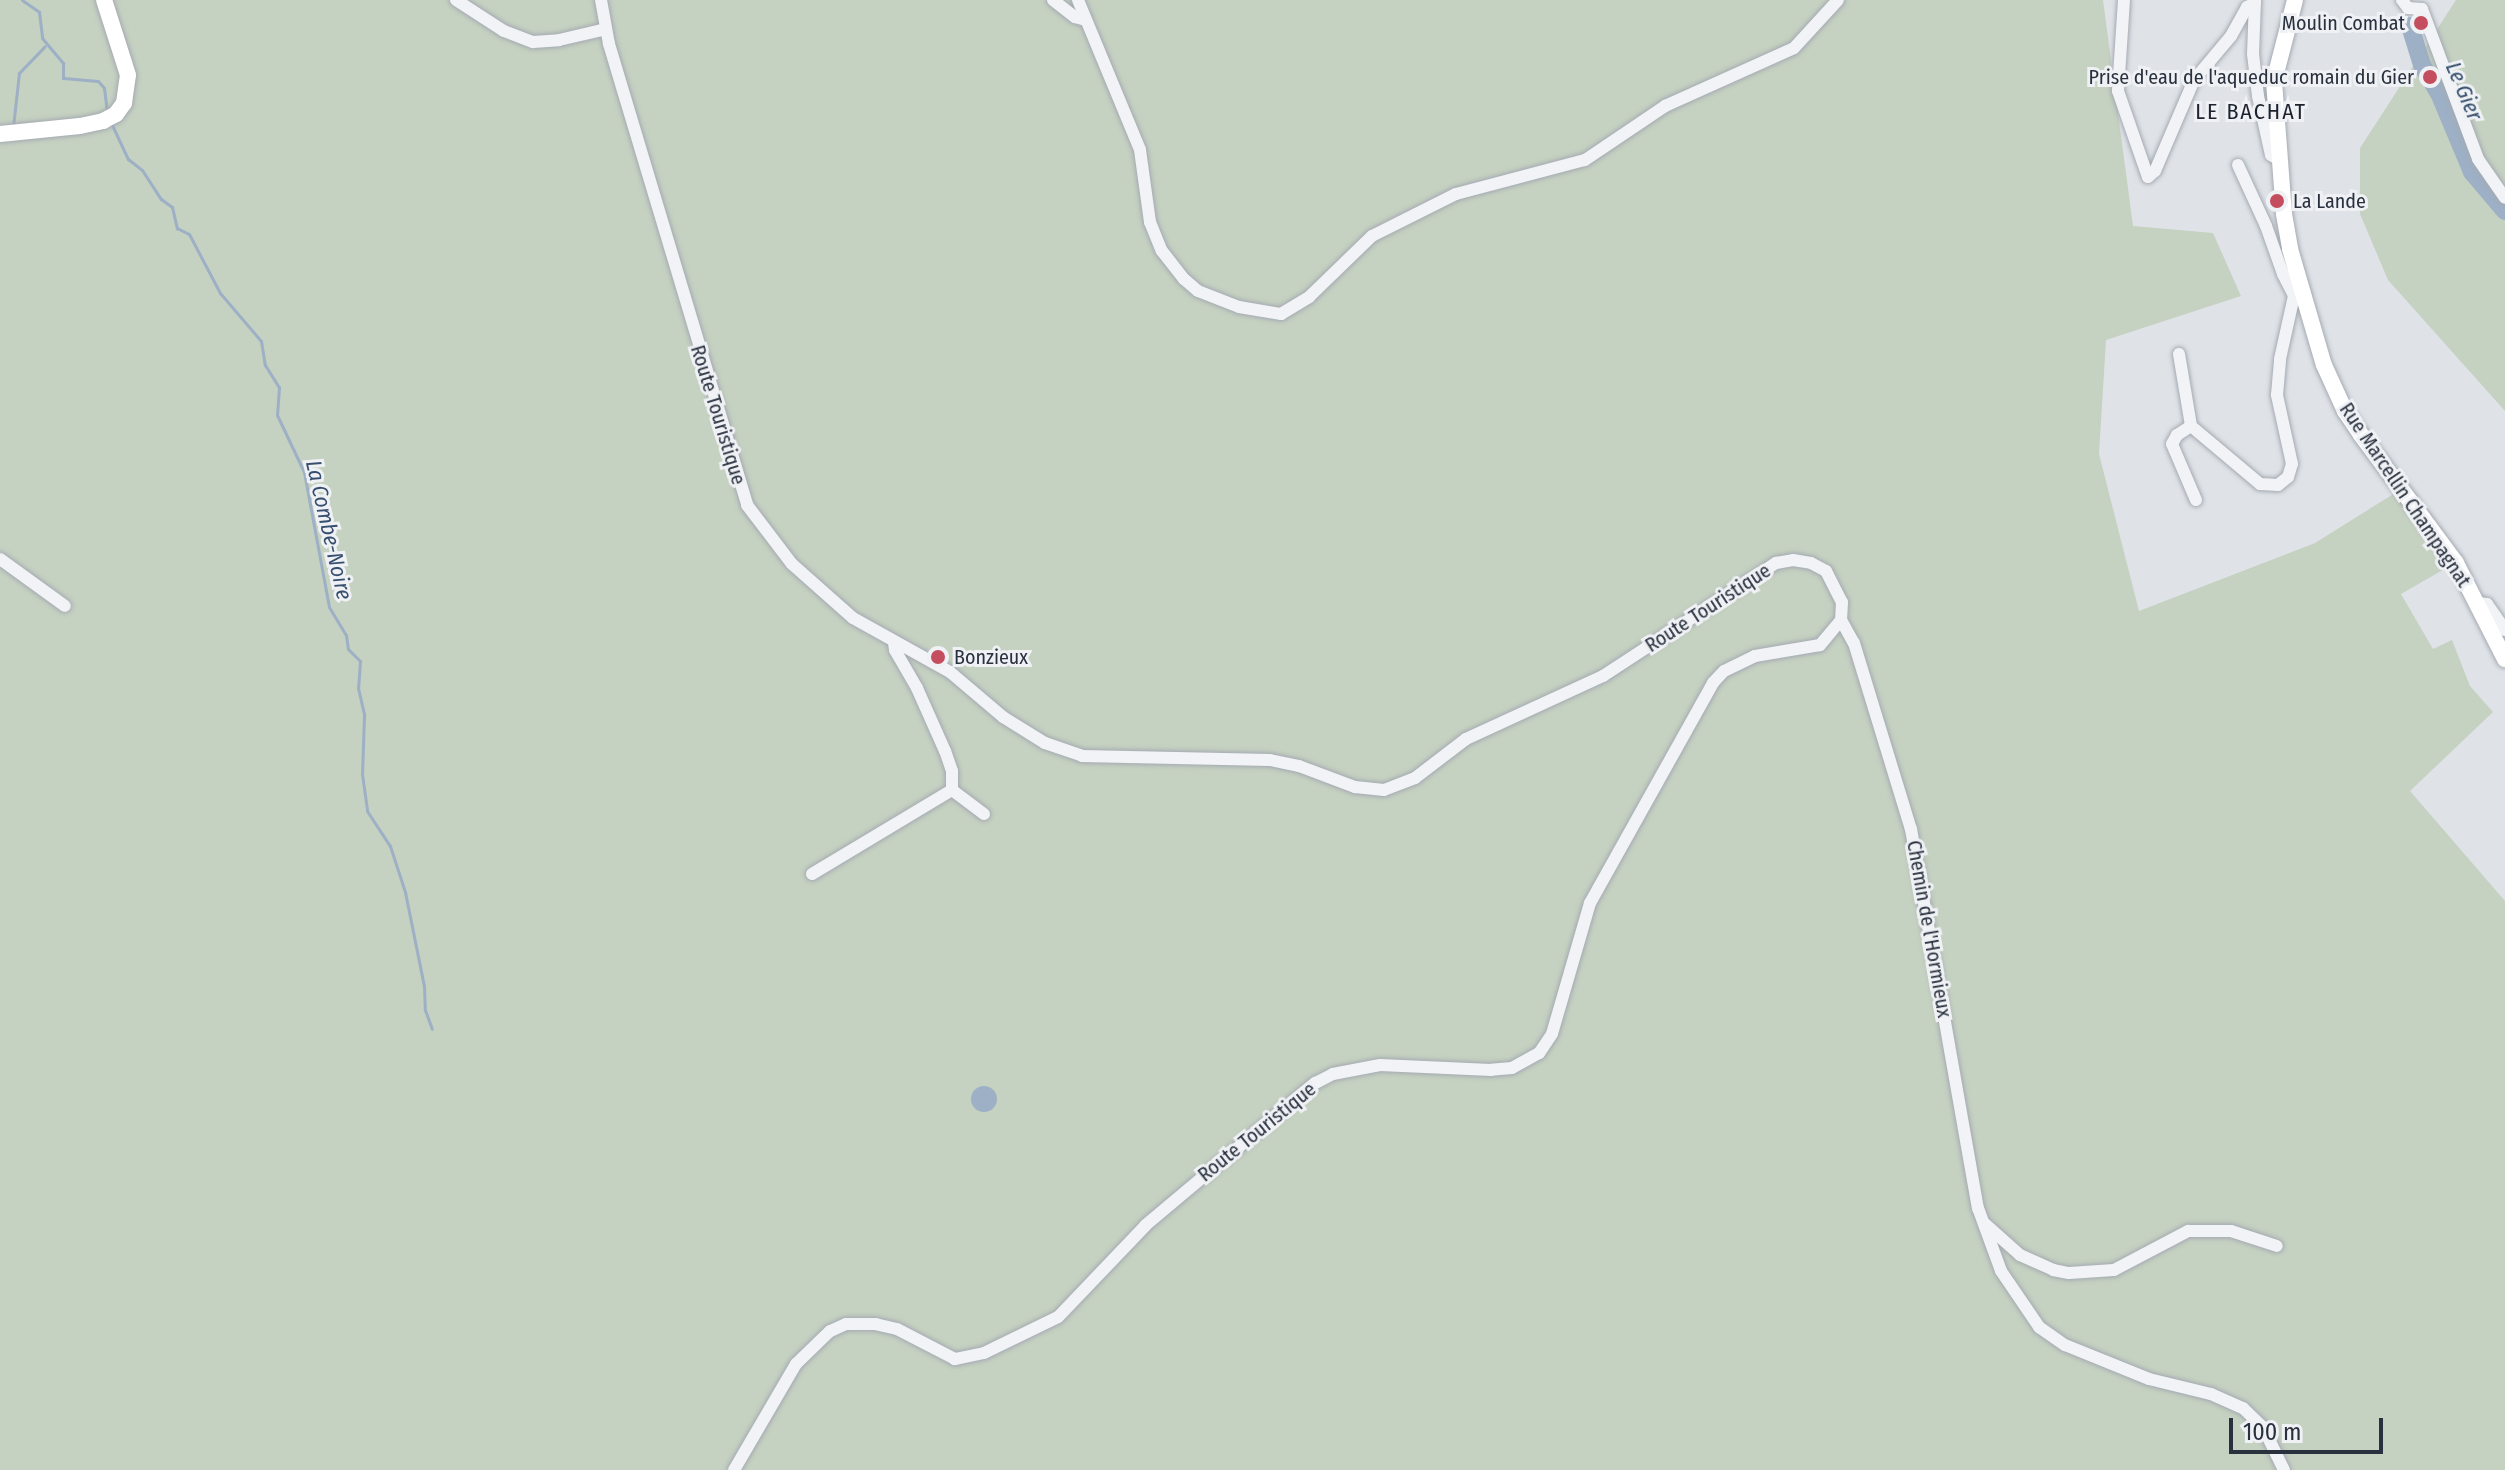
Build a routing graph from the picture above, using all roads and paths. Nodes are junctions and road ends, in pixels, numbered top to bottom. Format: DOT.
graph roads {
  1 [pos="104,0"];
  2 [pos="456,0"];
  3 [pos="601,0"];
  4 [pos="1053,0"];
  5 [pos="1078,0"];
  6 [pos="1838,0"];
  7 [pos="2124,0"];
  8 [pos="2295,0"];
  9 [pos="2402,0"];
  10 [pos="2255,2"];
  11 [pos="1086,20"];
  12 [pos="606,29"];
  13 [pos="0,134"];
  14 [pos="2281,161"];
  15 [pos="2238,165"];
  16 [pos="2505,198"];
  17 [pos="2298,295"];
  18 [pos="2179,354"];
  19 [pos="2191,426"];
  20 [pos="2196,500"];
  21 [pos="0,559"];
  22 [pos="2477,603"];
  23 [pos="65,606"];
  24 [pos="1841,620"];
  25 [pos="2505,630"];
  26 [pos="894,643"];
  27 [pos="2505,659"];
  28 [pos="952,790"];
  29 [pos="984,814"];
  30 [pos="812,874"];
  31 [pos="1982,1221"];
  32 [pos="2277,1246"];
  33 [pos="734,1470"];
  34 [pos="2284,1470"];
  1 -- 13 [label="main road"];
  2 -- 12 [label="street"];
  3 -- 12 [label="street, Route Touristique"];
  4 -- 11 [label="street"];
  5 -- 11 [label="street"];
  6 -- 11 [label="street"];
  7 -- 10 [label="street"];
  8 -- 14 [label="main road, Rue Marcellin Champagnat"];
  9 -- 16 [label="street"];
  10 -- 14 [label="street"];
  12 -- 26 [label="street, Route Touristique"];
  14 -- 17 [label="main road, Rue Marcellin Champagnat"];
  15 -- 17 [label="street"];
  17 -- 19 [label="street"];
  17 -- 22 [label="main road, Rue Marcellin Champagnat"];
  18 -- 19 [label="street"];
  19 -- 20 [label="street"];
  21 -- 23 [label="street"];
  22 -- 25 [label="street"];
  22 -- 27 [label="main road, Rue Marcellin Champagnat"];
  24 -- 26 [label="street, Route Touristique"];
  24 -- 31 [label="street, Chemin de l'Hormieux"];
  24 -- 33 [label="street, Route Touristique"];
  26 -- 28 [label="street"];
  28 -- 29 [label="street"];
  28 -- 30 [label="street"];
  31 -- 32 [label="street"];
  31 -- 34 [label="street, Chemin de l'Hormieux"];
}
